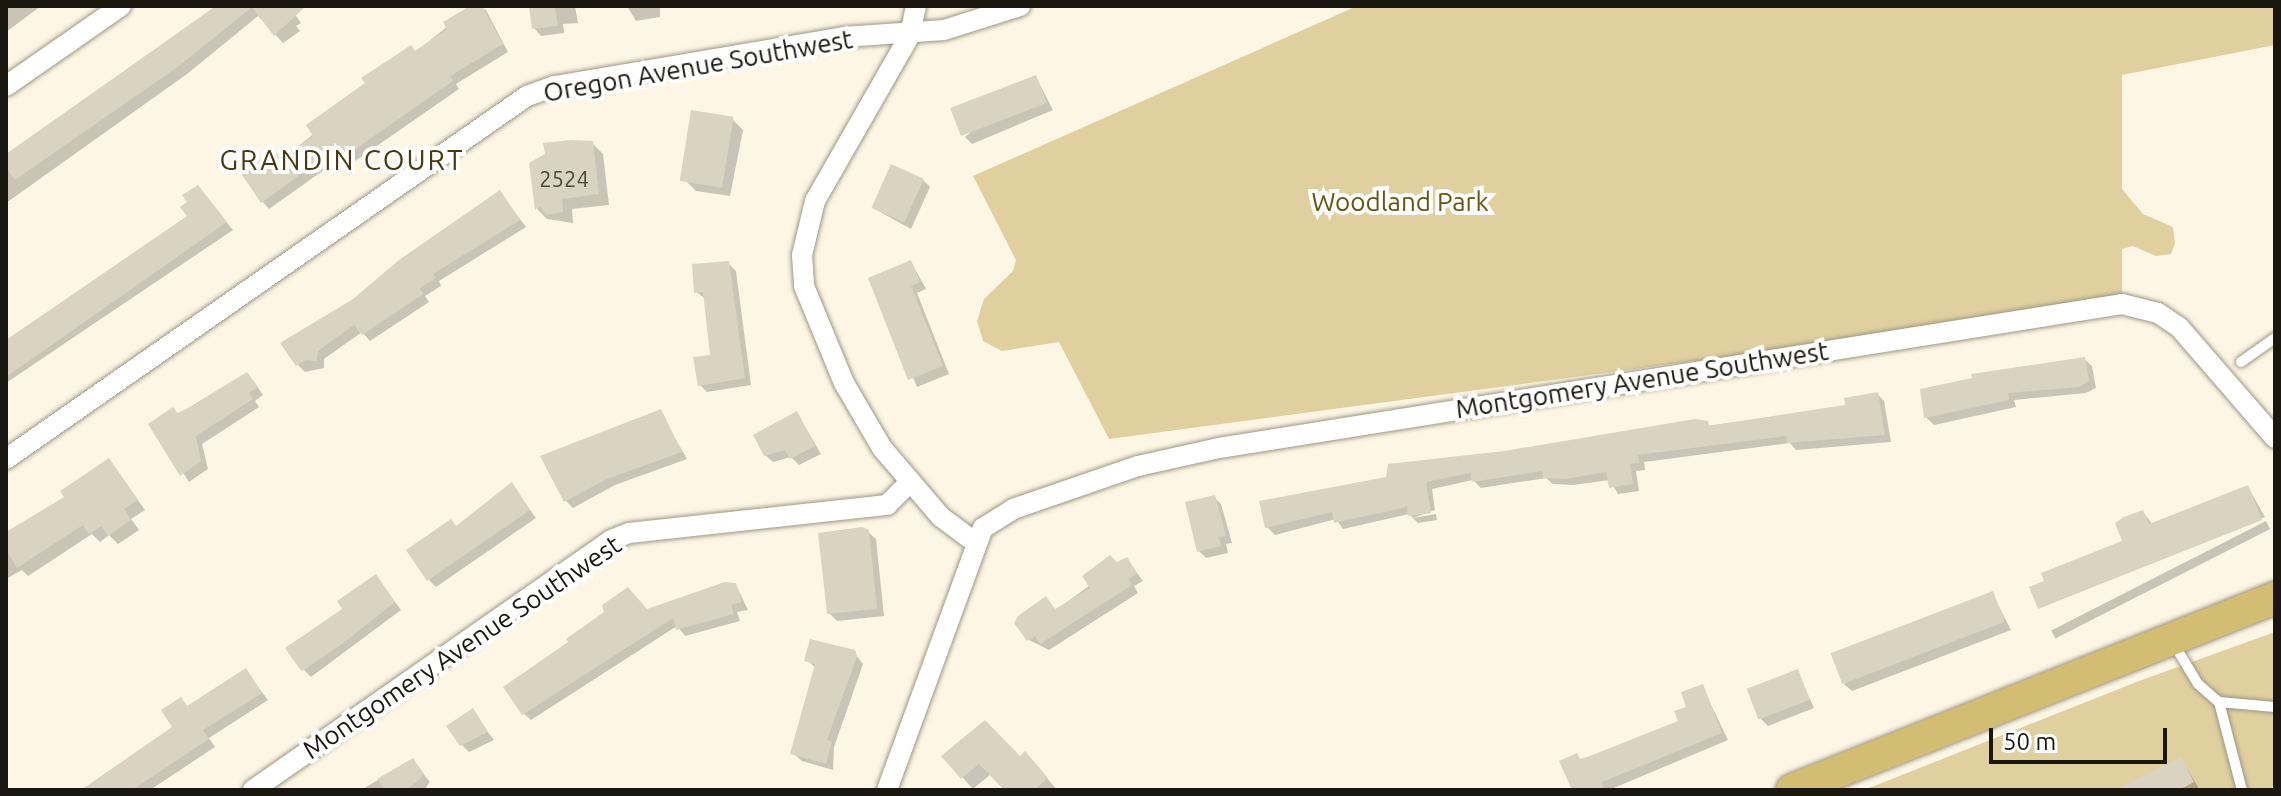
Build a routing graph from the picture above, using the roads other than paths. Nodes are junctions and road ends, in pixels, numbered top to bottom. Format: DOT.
graph roads {
  1 [pos="121,6"];
  2 [pos="916,6"];
  3 [pos="1020,6"];
  4 [pos="910,35"];
  5 [pos="6,86"];
  6 [pos="2275,338"];
  7 [pos="2241,362"];
  8 [pos="2275,438"];
  9 [pos="6,459"];
  10 [pos="908,484"];
  11 [pos="976,543"];
  12 [pos="2275,598"];
  13 [pos="2171,640"];
  14 [pos="2219,702"];
  15 [pos="2275,707"];
  16 [pos="1802,788"];
  17 [pos="253,790"];
  18 [pos="887,790"];
  19 [pos="2242,790"];
  1 -- 5 [label="street"];
  2 -- 4 [label="street"];
  3 -- 4 [label="street, Oregon Avenue Southwest"];
  4 -- 9 [label="street, Oregon Avenue Southwest"];
  4 -- 10 [label="street"];
  6 -- 7 [label="lane"];
  8 -- 11 [label="street, Montgomery Avenue Southwest"];
  10 -- 11 [label="street"];
  10 -- 17 [label="street, Montgomery Avenue Southwest"];
  11 -- 18 [label="street"];
  12 -- 13 [label="main road"];
  13 -- 14 [label="lane"];
  13 -- 16 [label="main road"];
  14 -- 15 [label="lane"];
  14 -- 19 [label="lane"];
}
